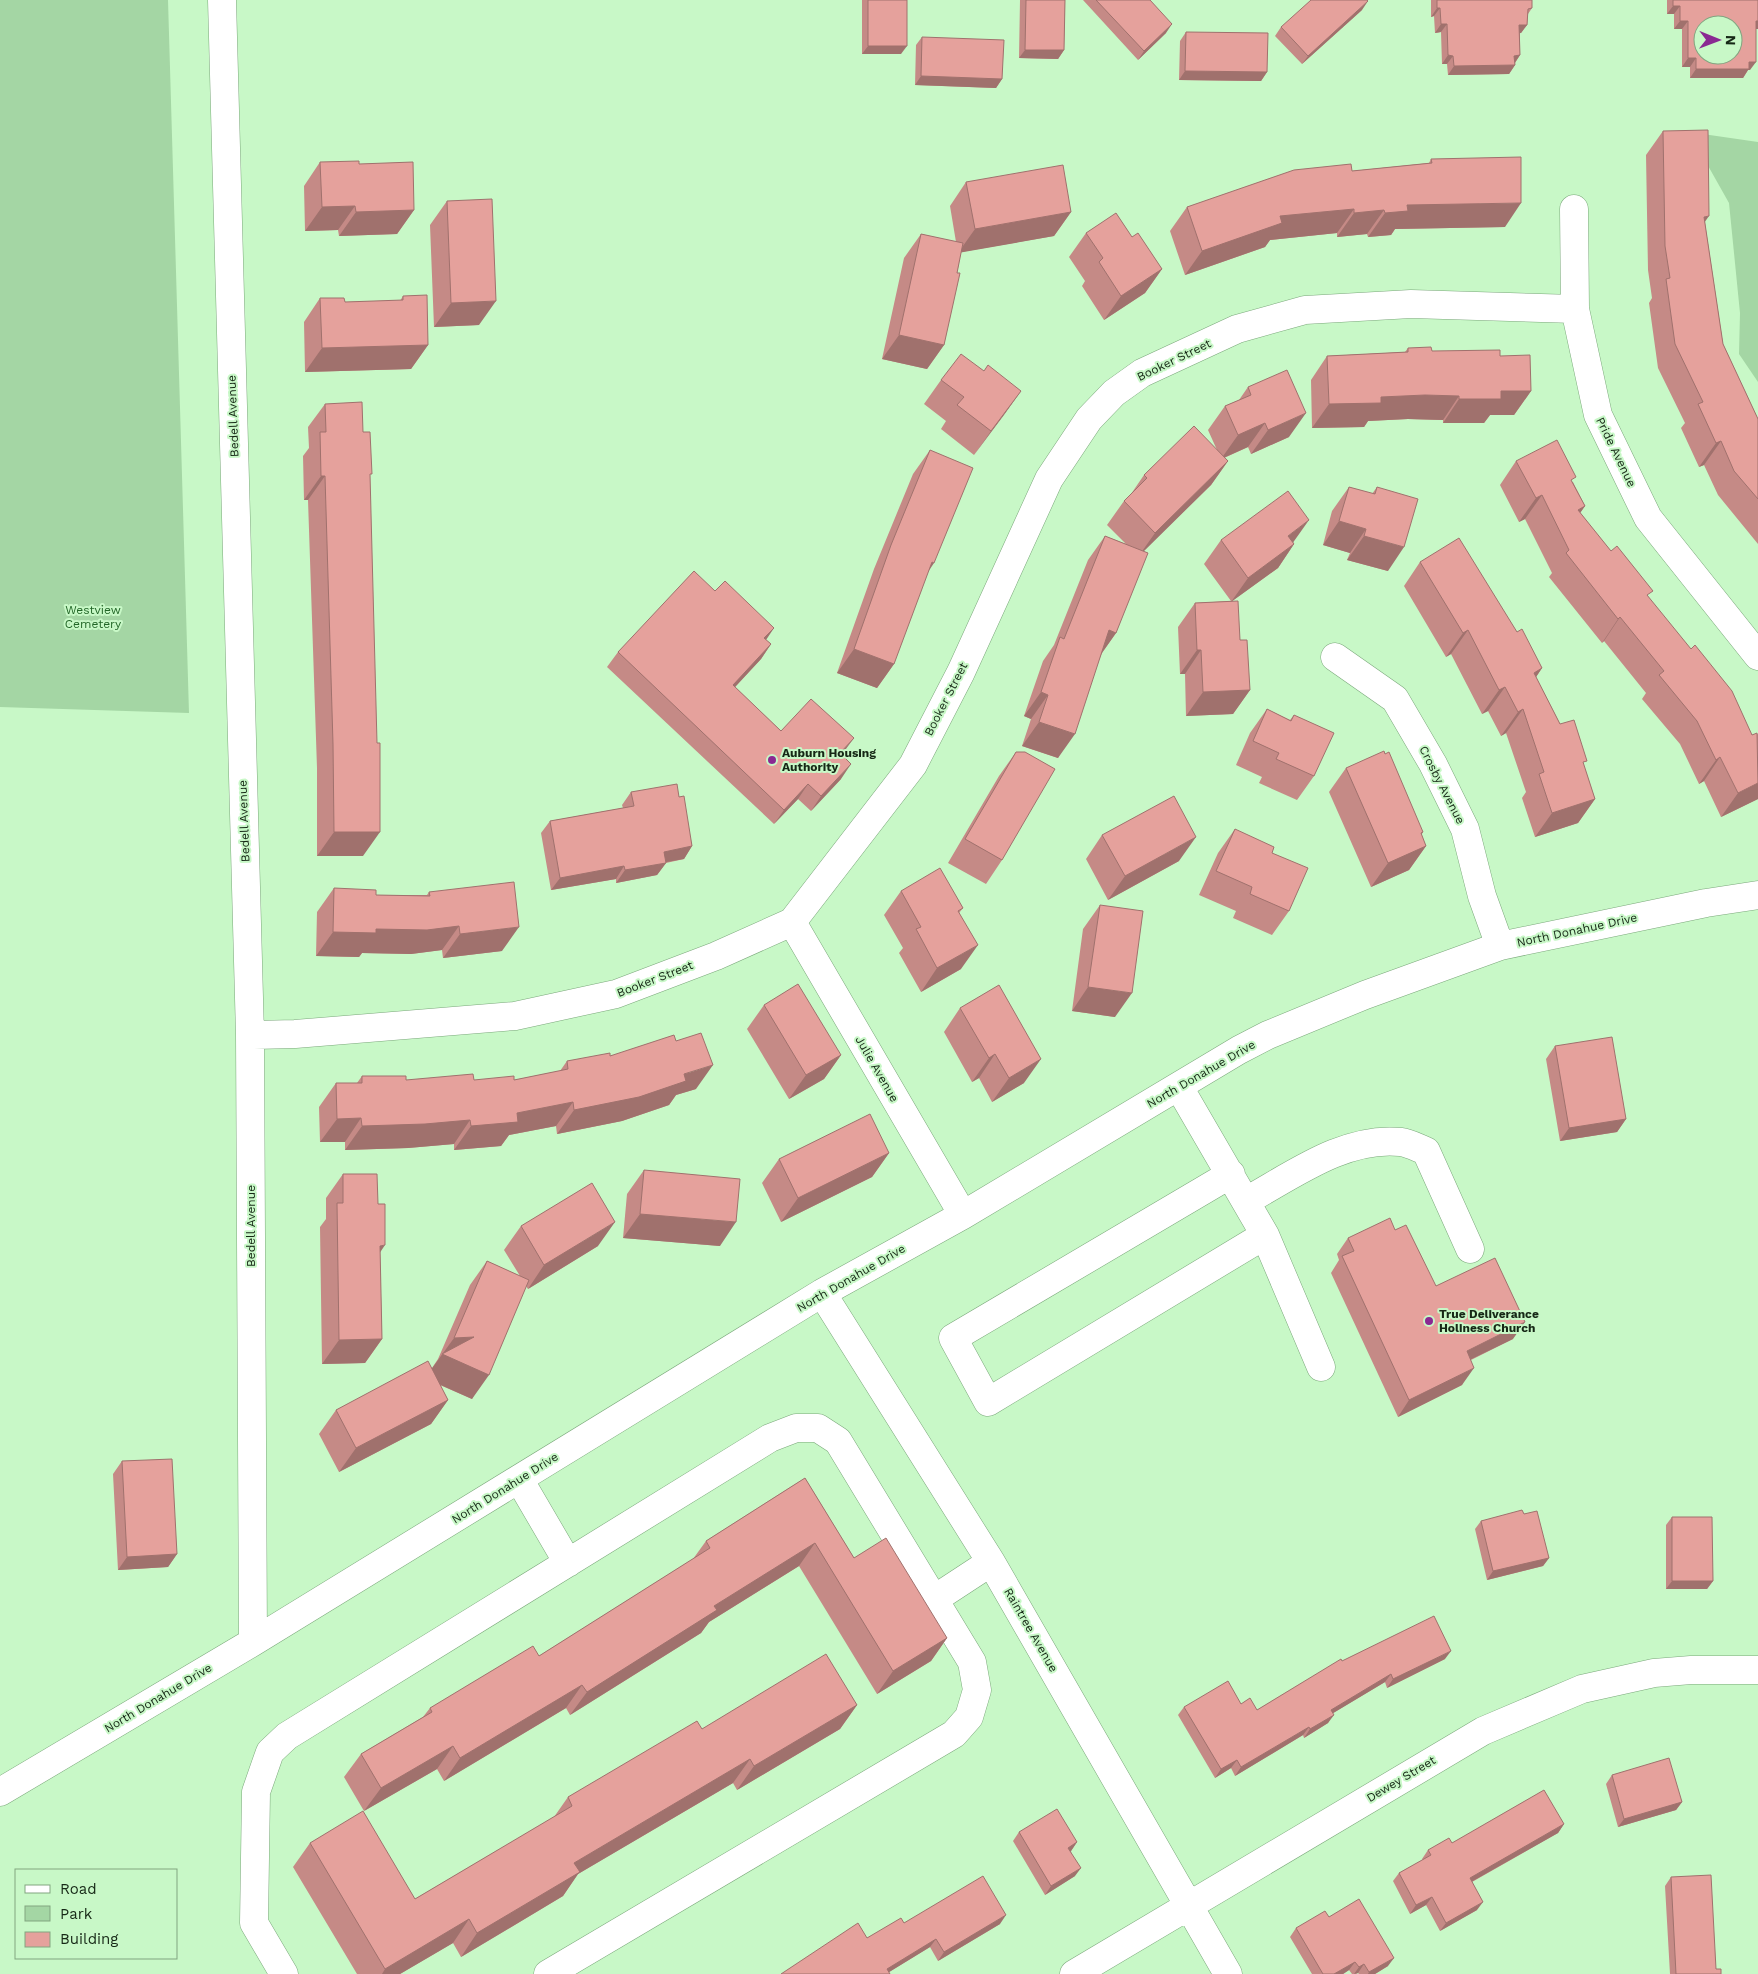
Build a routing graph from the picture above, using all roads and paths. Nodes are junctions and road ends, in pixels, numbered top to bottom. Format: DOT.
graph roads {
  1 [pos="222,0"];
  2 [pos="1574,210"];
  3 [pos="1575,309"];
  4 [pos="1758,656"];
  5 [pos="1335,657"];
  6 [pos="1758,894"];
  7 [pos="792,922"];
  8 [pos="1500,946"];
  9 [pos="250,1035"];
  10 [pos="1179,1086"];
  11 [pos="1231,1174"];
  12 [pos="1246,1201"];
  13 [pos="963,1215"];
  14 [pos="1265,1235"];
  15 [pos="1470,1249"];
  16 [pos="822,1293"];
  17 [pos="1322,1368"];
  18 [pos="519,1479"];
  19 [pos="992,1562"];
  20 [pos="568,1563"];
  21 [pos="933,1600"];
  22 [pos="253,1642"];
  23 [pos="1758,1670"];
  24 [pos="0,1792"];
  25 [pos="1189,1906"];
  26 [pos="284,1974"];
  27 [pos="548,1974"];
  28 [pos="1074,1974"];
  29 [pos="1228,1974"];
  1 -- 9 [label="street, Bedell Avenue"];
  2 -- 3 [label="street, Pride Avenue"];
  3 -- 4 [label="street, Pride Avenue"];
  3 -- 7 [label="street, Booker Street"];
  5 -- 8 [label="street, Crosby Avenue"];
  6 -- 8 [label="street, North Donahue Drive"];
  7 -- 9 [label="street, Booker Street"];
  7 -- 13 [label="street, Julie Avenue"];
  8 -- 10 [label="street, North Donahue Drive"];
  9 -- 22 [label="street, Bedell Avenue"];
  10 -- 11 [label="street"];
  10 -- 13 [label="street, North Donahue Drive"];
  11 -- 12 [label="street"];
  11 -- 14 [label="street"];
  12 -- 14 [label="street"];
  12 -- 15 [label="street"];
  13 -- 16 [label="street, North Donahue Drive"];
  14 -- 17 [label="street"];
  16 -- 18 [label="street, North Donahue Drive"];
  16 -- 19 [label="street, Raintree Avenue"];
  18 -- 20 [label="street"];
  18 -- 22 [label="street, North Donahue Drive"];
  19 -- 21 [label="street"];
  19 -- 25 [label="street, Raintree Avenue"];
  20 -- 21 [label="street"];
  20 -- 26 [label="street"];
  21 -- 27 [label="street"];
  22 -- 24 [label="street, North Donahue Drive"];
  23 -- 25 [label="street, Dewey Street"];
  25 -- 28 [label="street, Dewey Street"];
  25 -- 29 [label="street, Raintree Avenue"];
}
